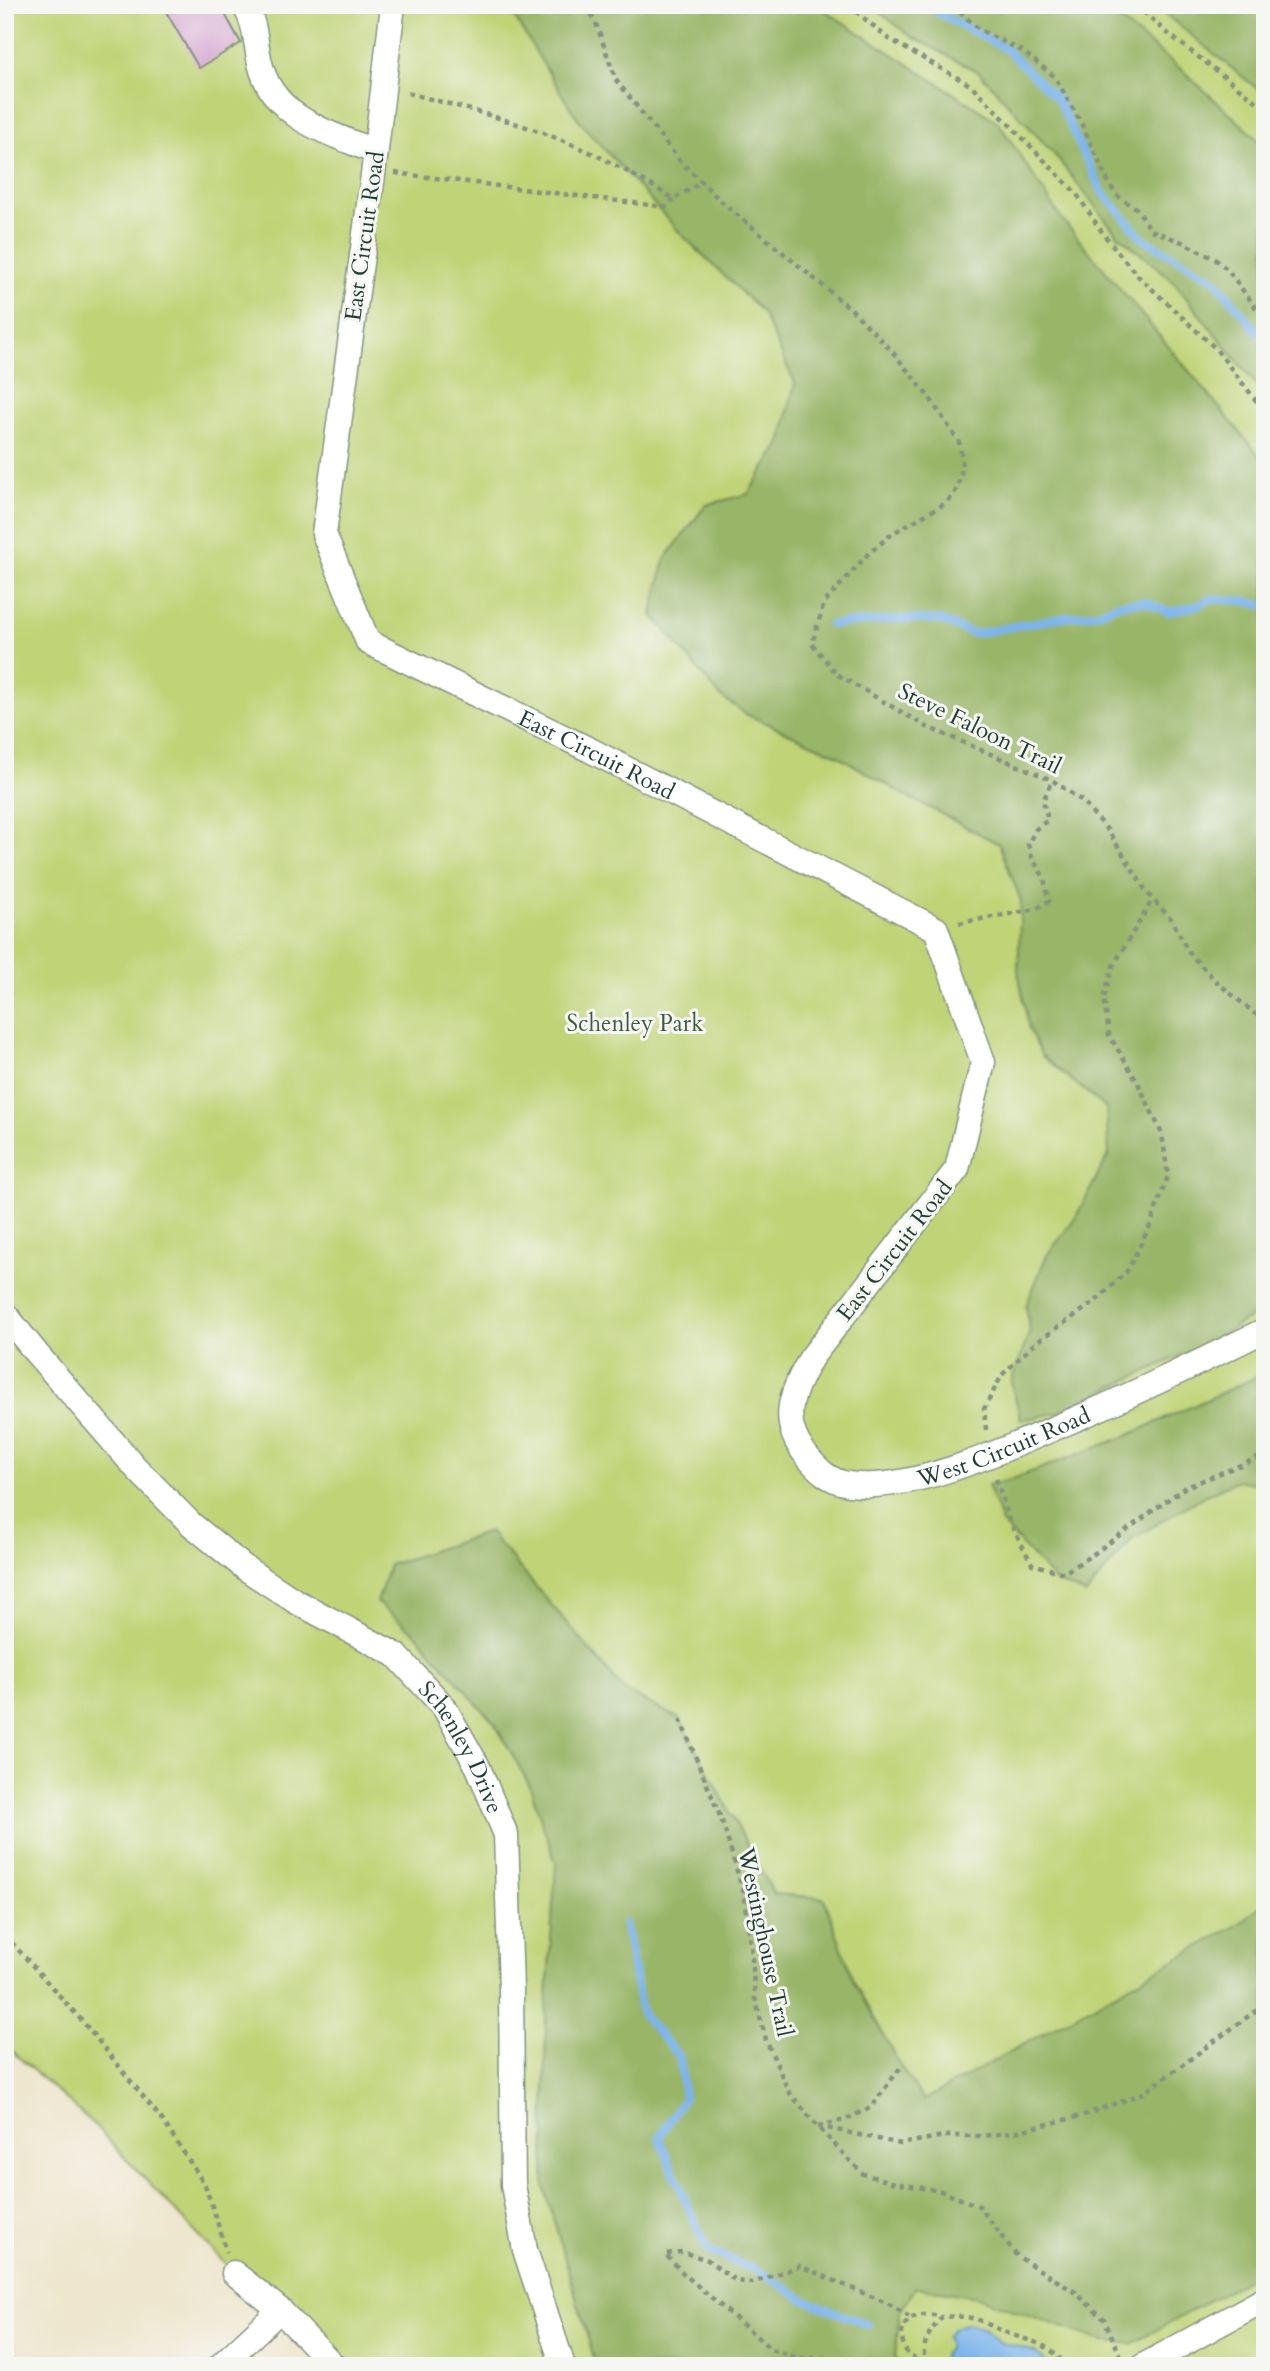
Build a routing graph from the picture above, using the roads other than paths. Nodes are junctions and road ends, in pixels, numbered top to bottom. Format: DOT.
graph roads {
  1 [pos="244,5"];
  2 [pos="393,5"];
  3 [pos="374,161"];
  4 [pos="5,1314"];
  5 [pos="1265,1330"];
  6 [pos="794,1387"];
  7 [pos="234,2273"];
  8 [pos="1265,2299"];
  9 [pos="279,2310"];
  10 [pos="220,2366"];
  11 [pos="334,2366"];
  12 [pos="563,2366"];
  13 [pos="1143,2366"];
  1 -- 3 [label="street"];
  2 -- 3 [label="street, East Circuit Road"];
  3 -- 6 [label="street, East Circuit Road"];
  4 -- 12 [label="street, Schenley Drive"];
  5 -- 6 [label="street, West Circuit Road"];
  7 -- 9 [label="street"];
  8 -- 13 [label="street"];
  9 -- 10 [label="street"];
  9 -- 11 [label="street"];
}
